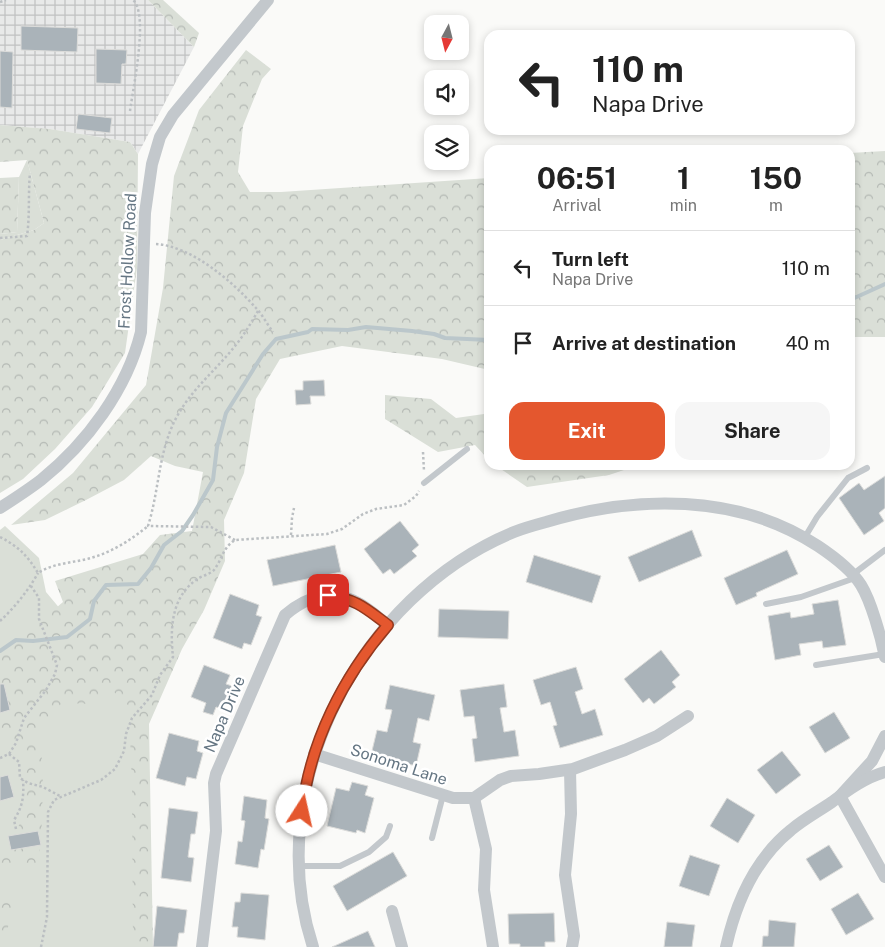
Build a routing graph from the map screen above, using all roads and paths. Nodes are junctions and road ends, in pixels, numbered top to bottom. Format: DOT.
graph roads {
  1 [pos="6,0"];
  2 [pos="133,0"];
  3 [pos="268,0"];
  4 [pos="0,2"];
  5 [pos="130,110"];
  6 [pos="30,173"];
  7 [pos="0,238"];
  8 [pos="144,243"];
  9 [pos="258,311"];
  10 [pos="272,332"];
  11 [pos="467,449"];
  12 [pos="422,452"];
  13 [pos="867,468"];
  14 [pos="424,483"];
  15 [pos="0,508"];
  16 [pos="294,508"];
  17 [pos="148,526"];
  18 [pos="291,536"];
  19 [pos="0,537"];
  20 [pos="805,538"];
  21 [pos="235,540"];
  22 [pos="885,550"];
  23 [pos="38,573"];
  24 [pos="853,576"];
  25 [pos="31,586"];
  26 [pos="766,604"];
  27 [pos="0,621"];
  28 [pos="388,625"];
  29 [pos="882,631"];
  30 [pos="885,656"];
  31 [pos="816,665"];
  32 [pos="688,716"];
  33 [pos="885,736"];
  34 [pos="9,754"];
  35 [pos="314,754"];
  36 [pos="0,758"];
  37 [pos="570,770"];
  38 [pos="885,772"];
  39 [pos="23,780"];
  40 [pos="443,795"];
  41 [pos="60,796"];
  42 [pos="840,796"];
  43 [pos="474,798"];
  44 [pos="390,826"];
  45 [pos="16,829"];
  46 [pos="432,838"];
  47 [pos="299,866"];
  48 [pos="885,877"];
  49 [pos="392,911"];
  50 [pos="41,947"];
  51 [pos="202,947"];
  52 [pos="313,947"];
  53 [pos="402,947"];
  54 [pos="493,947"];
  55 [pos="572,947"];
  56 [pos="726,947"];
  1 -- 4 [label="path"];
  2 -- 5 [label="path"];
  3 -- 8 [label="street, Frost Hollow Road"];
  6 -- 7 [label="path"];
  8 -- 9 [label="path"];
  8 -- 15 [label="street, Frost Hollow Road"];
  9 -- 10 [label="path"];
  9 -- 17 [label="path"];
  11 -- 14 [label="lane"];
  12 -- 14 [label="path"];
  13 -- 20 [label="lane"];
  14 -- 18 [label="path"];
  16 -- 18 [label="path"];
  17 -- 21 [label="path"];
  17 -- 23 [label="path"];
  18 -- 21 [label="path"];
  19 -- 23 [label="path"];
  20 -- 24 [label="street"];
  20 -- 28 [label="street"];
  21 -- 41 [label="path"];
  22 -- 24 [label="lane"];
  23 -- 25 [label="path"];
  24 -- 26 [label="lane"];
  24 -- 29 [label="street"];
  25 -- 27 [label="path"];
  25 -- 34 [label="path"];
  28 -- 35 [label="street"];
  28 -- 51 [label="street, Napa Drive"];
  29 -- 30 [label="street"];
  30 -- 31 [label="lane"];
  32 -- 37 [label="street"];
  33 -- 42 [label="street"];
  34 -- 36 [label="path"];
  34 -- 39 [label="path"];
  35 -- 40 [label="street, Sonoma Lane"];
  35 -- 47 [label="street"];
  37 -- 43 [label="street"];
  37 -- 55 [label="street"];
  38 -- 42 [label="street"];
  39 -- 41 [label="path"];
  39 -- 45 [label="path"];
  40 -- 43 [label="street, Sonoma Lane"];
  40 -- 46 [label="lane"];
  41 -- 50 [label="path"];
  42 -- 48 [label="street"];
  42 -- 56 [label="street"];
  43 -- 54 [label="street"];
  44 -- 47 [label="lane"];
  47 -- 52 [label="street"];
  49 -- 53 [label="street"];
}
